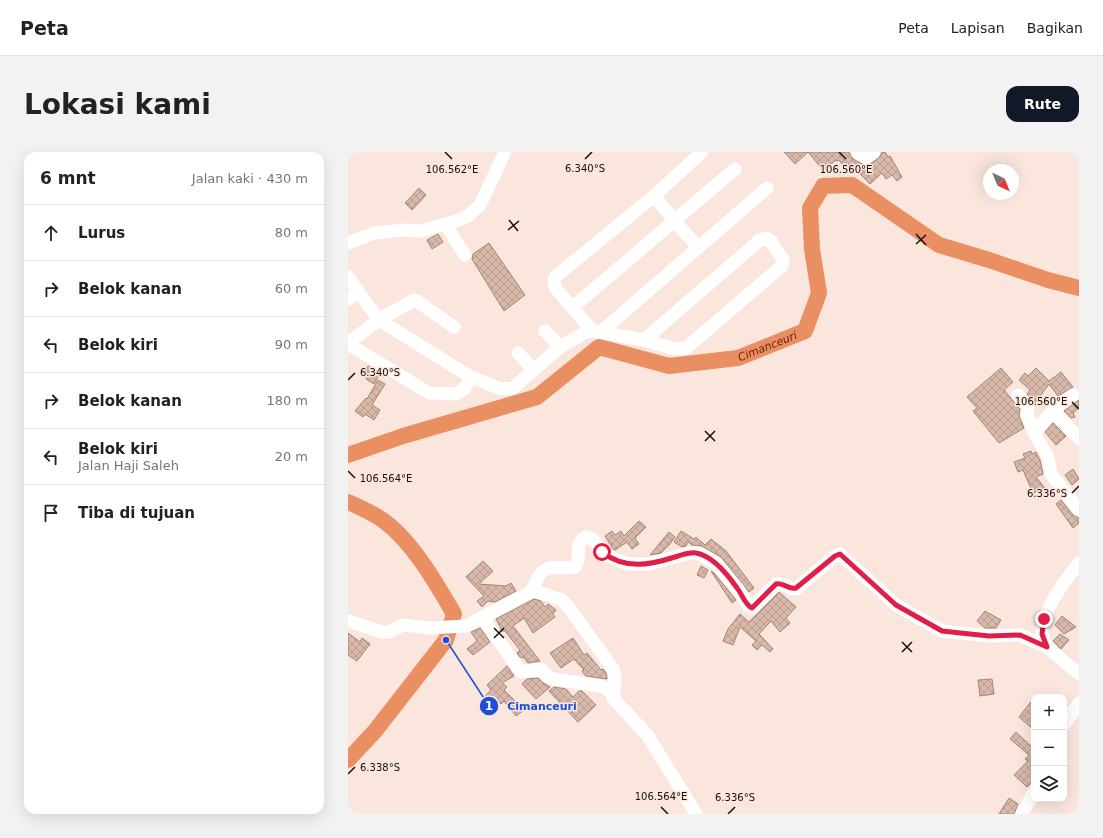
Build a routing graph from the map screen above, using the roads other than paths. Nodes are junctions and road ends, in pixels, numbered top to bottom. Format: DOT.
graph roads {
  1 [pos="505,152"];
  2 [pos="702,152"];
  3 [pos="857,152"];
  4 [pos="874,152"];
  5 [pos="735,169"];
  6 [pos="767,188"];
  7 [pos="654,196"];
  8 [pos="675,222"];
  9 [pos="445,224"];
  10 [pos="348,243"];
  11 [pos="699,246"];
  12 [pos="465,255"];
  13 [pos="348,277"];
  14 [pos="359,292"];
  15 [pos="348,299"];
  16 [pos="573,307"];
  17 [pos="380,320"];
  18 [pos="454,327"];
  19 [pos="545,331"];
  20 [pos="597,331"];
  21 [pos="644,340"];
  22 [pos="348,344"];
  23 [pos="560,347"];
  24 [pos="518,353"];
  25 [pos="533,369"];
  26 [pos="471,376"];
  27 [pos="1018,395"];
  28 [pos="1073,395"];
  29 [pos="1053,411"];
  30 [pos="1034,433"];
  31 [pos="1079,438"];
  32 [pos="1079,510"];
  33 [pos="1079,563"];
  34 [pos="532,590"];
  35 [pos="482,617"];
  36 [pos="348,621"];
  37 [pos="1047,647"];
  38 [pos="1079,674"];
  39 [pos="612,693"];
  40 [pos="1079,703"];
  41 [pos="1067,721"];
  42 [pos="1031,798"];
  43 [pos="696,814"];
  44 [pos="1022,814"];
  1 -- 9 [label="street"];
  2 -- 7 [label="street"];
  3 -- 4 [label="street"];
  5 -- 8 [label="street"];
  6 -- 11 [label="street"];
  7 -- 8 [label="street"];
  7 -- 16 [label="street"];
  8 -- 11 [label="street"];
  8 -- 16 [label="street"];
  9 -- 10 [label="street"];
  9 -- 12 [label="street"];
  11 -- 20 [label="street"];
  13 -- 14 [label="street"];
  14 -- 15 [label="street"];
  14 -- 17 [label="street"];
  16 -- 20 [label="street"];
  17 -- 18 [label="street"];
  17 -- 22 [label="street"];
  17 -- 26 [label="street"];
  19 -- 23 [label="street"];
  20 -- 21 [label="street"];
  20 -- 23 [label="street"];
  21 -- 21 [label="street"];
  22 -- 26 [label="street"];
  23 -- 25 [label="street"];
  24 -- 25 [label="street"];
  25 -- 26 [label="street"];
  27 -- 30 [label="street"];
  28 -- 29 [label="street"];
  29 -- 30 [label="street"];
  29 -- 31 [label="street"];
  30 -- 32 [label="street"];
  33 -- 37 [label="street"];
  34 -- 35 [label="street"];
  34 -- 37 [label="street"];
  34 -- 39 [label="street"];
  35 -- 36 [label="street"];
  35 -- 39 [label="street"];
  37 -- 38 [label="street"];
  39 -- 43 [label="street"];
  40 -- 41 [label="street"];
  42 -- 44 [label="street"];
}
